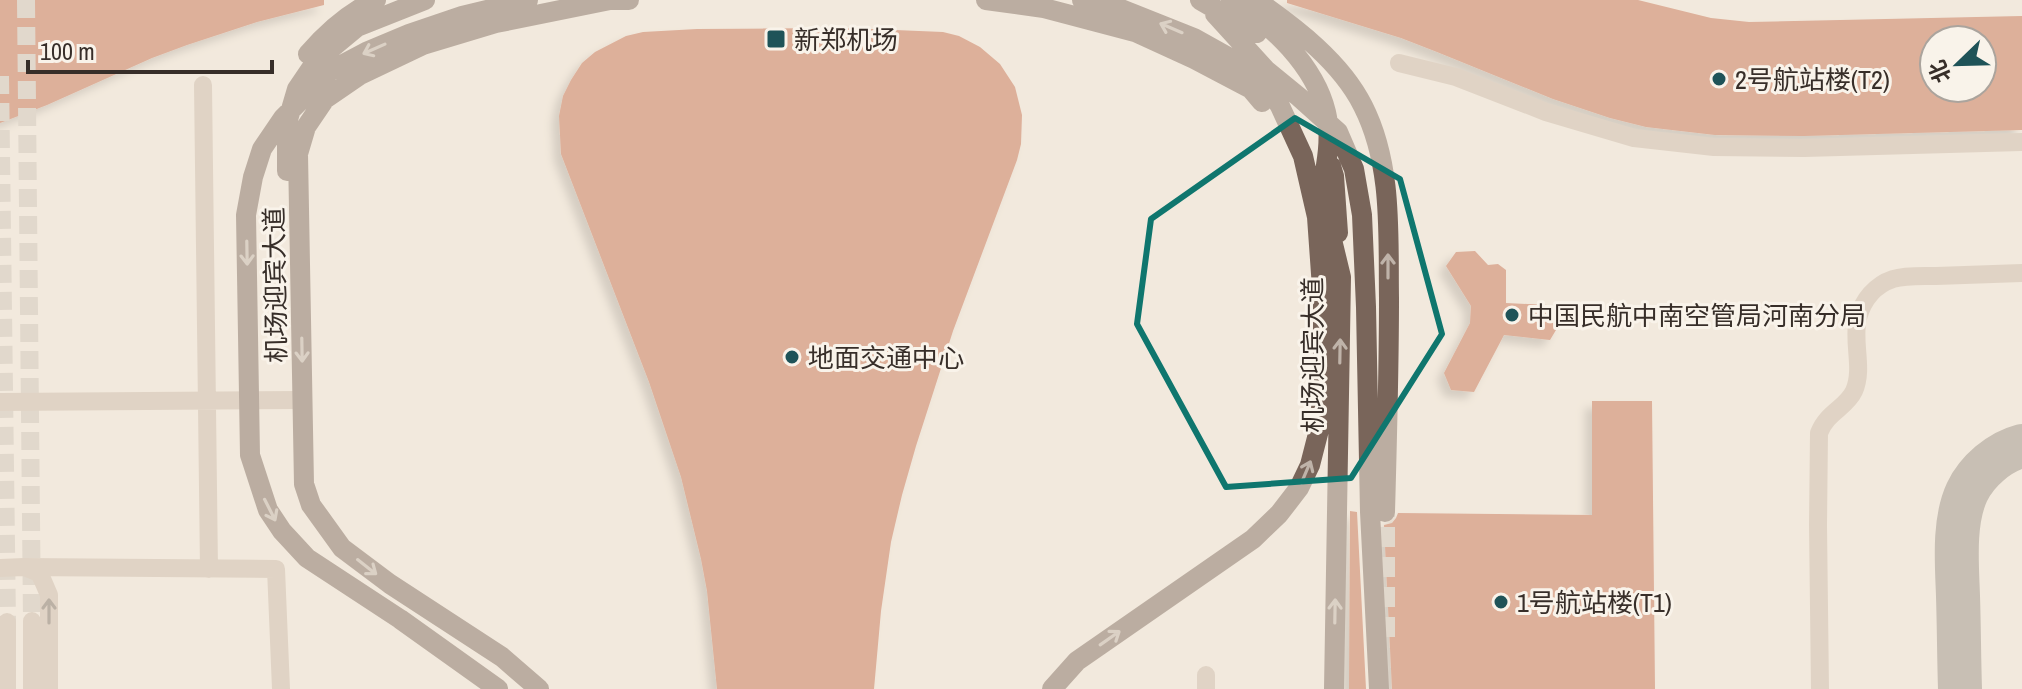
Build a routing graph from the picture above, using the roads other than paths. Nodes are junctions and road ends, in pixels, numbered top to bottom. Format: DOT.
graph roads {
  1 [pos="376,0"];
  2 [pos="425,0"];
  3 [pos="528,0"];
  4 [pos="629,0"];
  5 [pos="986,0"];
  6 [pos="1082,0"];
  7 [pos="1231,0"];
  8 [pos="1256,0"];
  9 [pos="1203,1"];
  10 [pos="1194,59"];
  11 [pos="1399,63"];
  12 [pos="1266,70"];
  13 [pos="203,85"];
  14 [pos="1299,97"];
  15 [pos="1338,132"];
  16 [pos="2022,142"];
  17 [pos="262,149"];
  18 [pos="1317,217"];
  19 [pos="2022,273"];
  20 [pos="300,276"];
  21 [pos="1341,277"];
  22 [pos="302,400"];
  23 [pos="208,401"];
  24 [pos="0,402"];
  25 [pos="1385,512"];
  26 [pos="24,567"];
  27 [pos="0,568"];
  28 [pos="209,569"];
  29 [pos="32,621"];
  30 [pos="7,622"];
  31 [pos="7,689"];
  32 [pos="32,689"];
  33 [pos="49,689"];
  34 [pos="281,689"];
  35 [pos="498,689"];
  36 [pos="539,689"];
  37 [pos="1052,689"];
  38 [pos="1334,689"];
  39 [pos="1379,689"];
  40 [pos="1820,689"];
  1 -- 17 [label="main road"];
  2 -- 20 [label="main road"];
  3 -- 17 [label="main road, one-way"];
  4 -- 20 [label="main road, 机场迎宾大道"];
  5 -- 10 [label="main road, 机场迎宾大道"];
  18 -- 6 [label="main road, one-way"];
  7 -- 18 [label="main road"];
  25 -- 8 [label="main road, one-way"];
  9 -- 12 [label="main road"];
  9 -- 15 [label="main road"];
  10 -- 12 [label="main road"];
  10 -- 21 [label="main road, 机场迎宾大道"];
  11 -- 16 [label="street"];
  12 -- 14 [label="main road"];
  13 -- 23 [label="street"];
  14 -- 15 [label="main road"];
  14 -- 21 [label="main road"];
  15 -- 39 [label="main road"];
  17 -- 35 [label="main road, one-way"];
  37 -- 18 [label="main road, one-way"];
  19 -- 40 [label="street"];
  20 -- 22 [label="main road, 机场迎宾大道, one-way"];
  38 -- 21 [label="main road, 机场迎宾大道, one-way"];
  22 -- 23 [label="street"];
  22 -- 36 [label="main road, 机场迎宾大道, one-way"];
  23 -- 24 [label="street"];
  23 -- 28 [label="street"];
  26 -- 27 [label="street"];
  26 -- 28 [label="street"];
  33 -- 26 [label="street, one-way"];
  28 -- 34 [label="street"];
  29 -- 32 [label="street"];
  30 -- 31 [label="street"];
}
